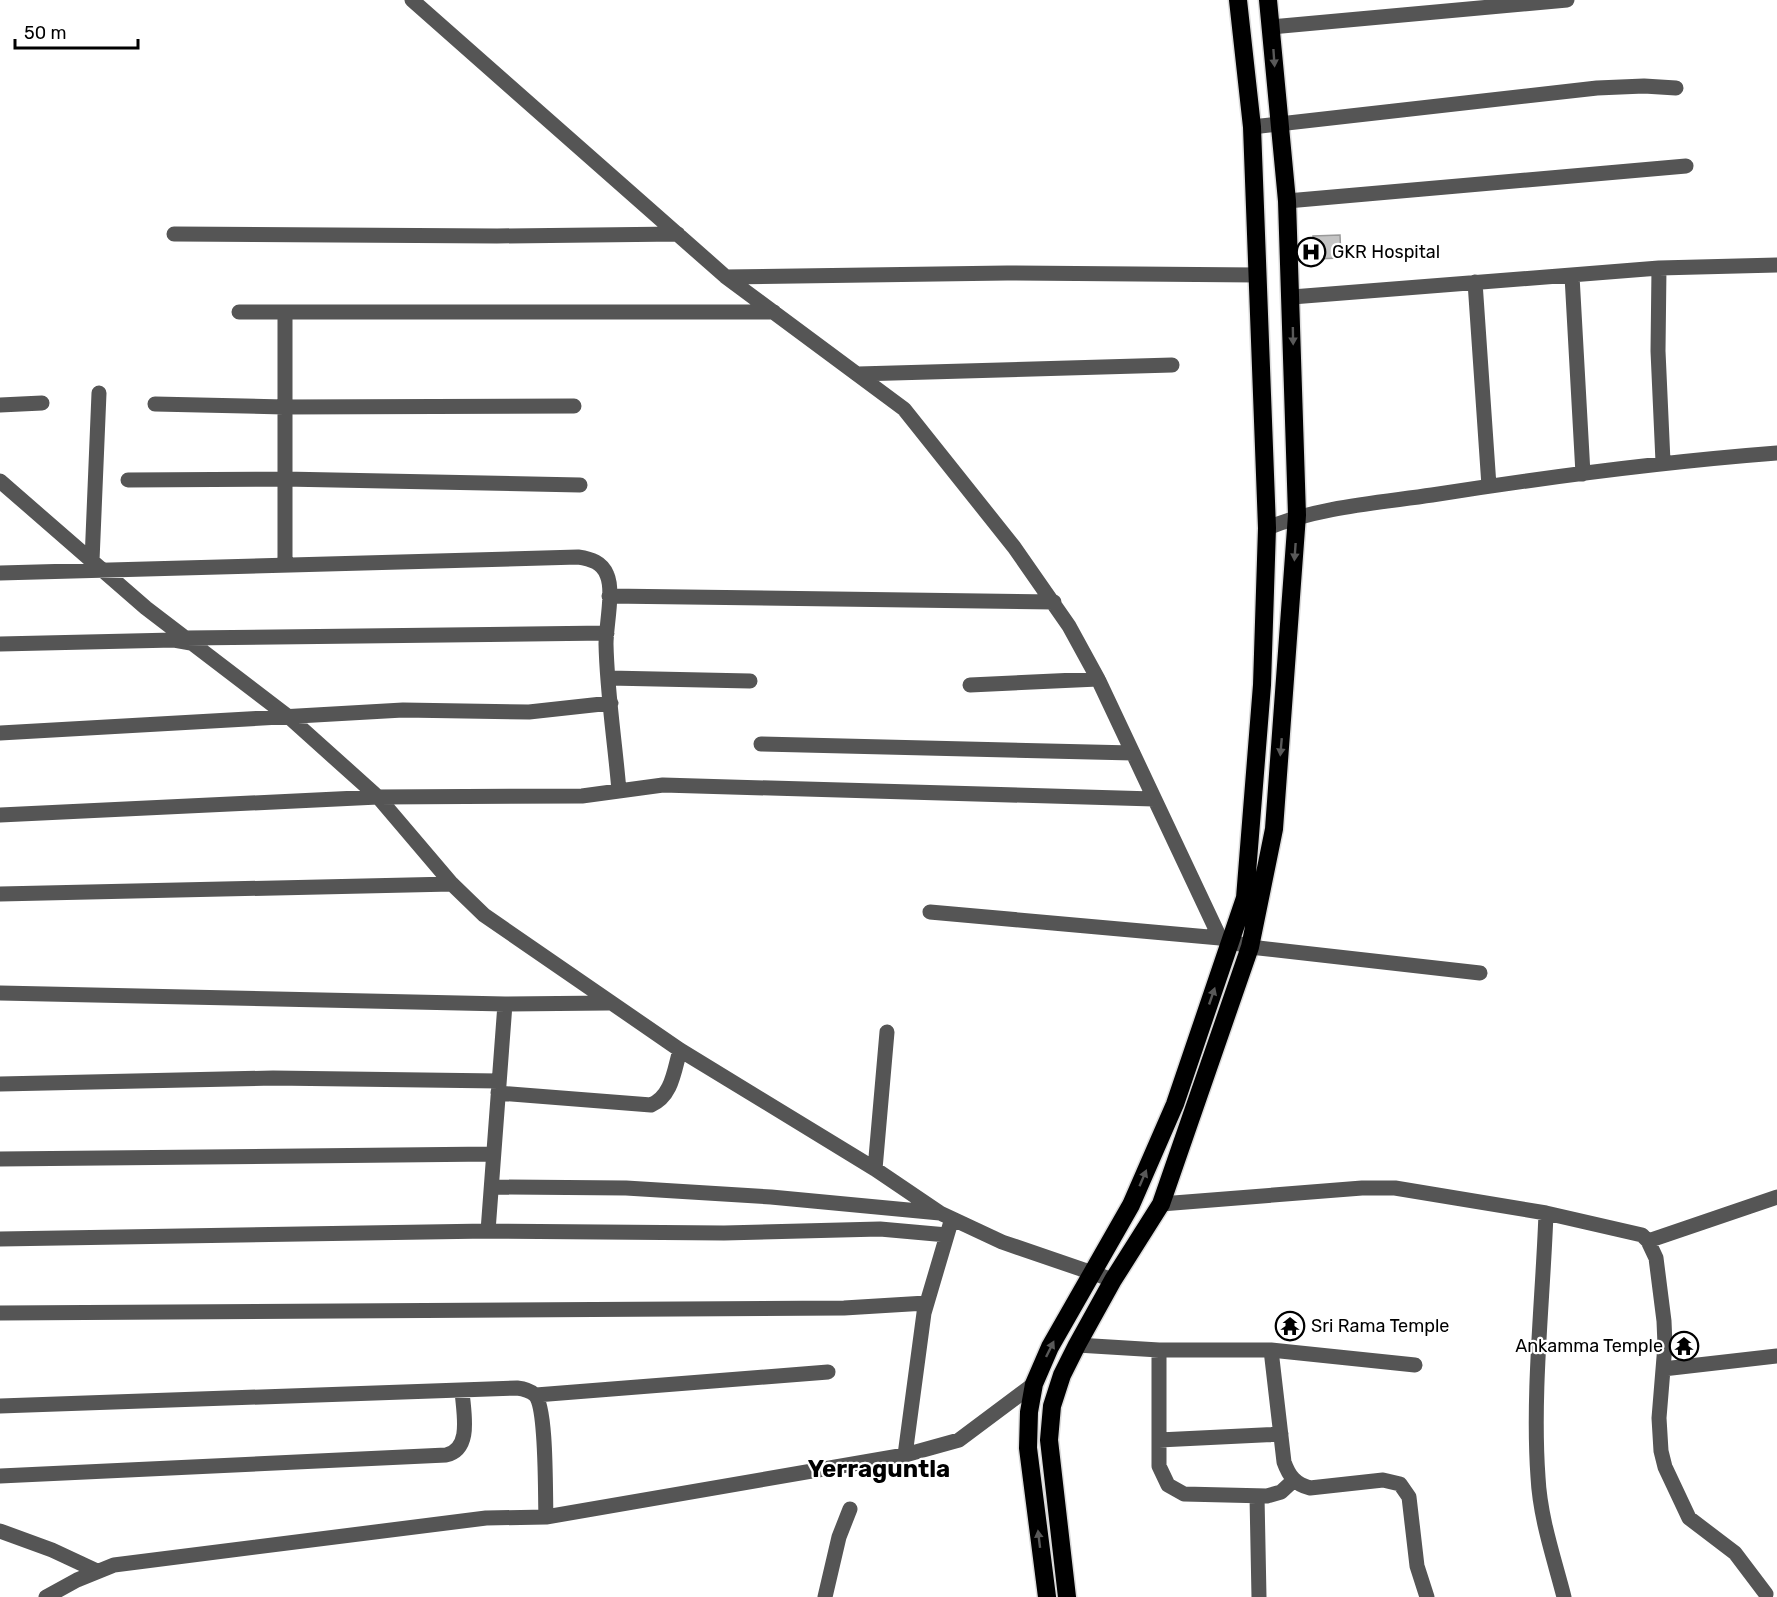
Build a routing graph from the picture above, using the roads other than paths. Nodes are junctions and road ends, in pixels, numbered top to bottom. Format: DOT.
graph roads {
  1 [pos="412,0"];
  2 [pos="1238,0"];
  3 [pos="1268,0"];
  4 [pos="1566,0"];
  5 [pos="1271,27"];
  6 [pos="1676,88"];
  7 [pos="1279,124"];
  8 [pos="1252,127"];
  9 [pos="1686,165"];
  10 [pos="1287,201"];
  11 [pos="174,234"];
  12 [pos="678,234"];
  13 [pos="1777,265"];
  14 [pos="1659,268"];
  15 [pos="1257,275"];
  16 [pos="1572,276"];
  17 [pos="726,277"];
  18 [pos="1475,282"];
  19 [pos="1292,297"];
  20 [pos="239,312"];
  21 [pos="285,312"];
  22 [pos="774,312"];
  23 [pos="1172,365"];
  24 [pos="858,374"];
  25 [pos="99,393"];
  26 [pos="42,403"];
  27 [pos="155,404"];
  28 [pos="0,405"];
  29 [pos="574,406"];
  30 [pos="284,407"];
  31 [pos="1777,453"];
  32 [pos="1663,462"];
  33 [pos="1583,474"];
  34 [pos="284,479"];
  35 [pos="128,480"];
  36 [pos="0,481"];
  37 [pos="580,485"];
  38 [pos="1489,486"];
  39 [pos="1297,515"];
  40 [pos="1267,528"];
  41 [pos="92,561"];
  42 [pos="285,565"];
  43 [pos="104,572"];
  44 [pos="0,573"];
  45 [pos="609,596"];
  46 [pos="1054,602"];
  47 [pos="607,633"];
  48 [pos="190,641"];
  49 [pos="0,644"];
  50 [pos="609,678"];
  51 [pos="1098,679"];
  52 [pos="750,681"];
  53 [pos="970,685"];
  54 [pos="611,703"];
  55 [pos="290,718"];
  56 [pos="0,733"];
  57 [pos="761,744"];
  58 [pos="1133,753"];
  59 [pos="619,791"];
  60 [pos="378,797"];
  61 [pos="1154,799"];
  62 [pos="0,815"];
  63 [pos="452,884"];
  64 [pos="0,894"];
  65 [pos="930,912"];
  66 [pos="1225,940"];
  67 [pos="1250,947"];
  68 [pos="1480,973"];
  69 [pos="0,993"];
  70 [pos="608,1003"];
  71 [pos="505,1004"];
  72 [pos="887,1032"];
  73 [pos="680,1050"];
  74 [pos="0,1084"];
  75 [pos="499,1087"];
  76 [pos="492,1154"];
  77 [pos="0,1159"];
  78 [pos="875,1169"];
  79 [pos="492,1187"];
  80 [pos="1777,1197"];
  81 [pos="1161,1204"];
  82 [pos="1546,1213"];
  83 [pos="946,1216"];
  84 [pos="488,1231"];
  85 [pos="947,1235"];
  86 [pos="0,1239"];
  87 [pos="1648,1240"];
  88 [pos="1092,1273"];
  89 [pos="1113,1280"];
  90 [pos="926,1303"];
  91 [pos="0,1313"];
  92 [pos="1077,1345"];
  93 [pos="1159,1350"];
  94 [pos="1271,1350"];
  95 [pos="1777,1356"];
  96 [pos="1415,1365"];
  97 [pos="1663,1369"];
  98 [pos="828,1372"];
  99 [pos="1034,1384"];
  100 [pos="462,1390"];
  101 [pos="536,1395"];
  102 [pos="0,1406"];
  103 [pos="1281,1434"];
  104 [pos="1159,1440"];
  105 [pos="905,1455"];
  106 [pos="0,1476"];
  107 [pos="1294,1480"];
  108 [pos="1257,1496"];
  109 [pos="850,1509"];
  110 [pos="546,1517"];
  111 [pos="0,1531"];
  112 [pos="97,1571"];
  113 [pos="1766,1594"];
  114 [pos="46,1597"];
  115 [pos="825,1597"];
  116 [pos="1047,1597"];
  117 [pos="1067,1597"];
  118 [pos="1259,1597"];
  119 [pos="1427,1597"];
  120 [pos="1564,1597"];
  1 -- 12 [label="street"];
  2 -- 8 [label="highway"];
  3 -- 5 [label="highway"];
  4 -- 5 [label="street"];
  5 -- 7 [label="highway, one-way"];
  6 -- 7 [label="street"];
  7 -- 8 [label="street"];
  7 -- 10 [label="highway"];
  8 -- 15 [label="highway"];
  9 -- 10 [label="street"];
  10 -- 19 [label="highway"];
  11 -- 12 [label="street"];
  12 -- 17 [label="street"];
  13 -- 14 [label="street"];
  14 -- 16 [label="street"];
  14 -- 32 [label="street"];
  15 -- 17 [label="street"];
  15 -- 40 [label="highway"];
  16 -- 18 [label="street"];
  16 -- 33 [label="street"];
  17 -- 22 [label="street"];
  18 -- 19 [label="street"];
  18 -- 38 [label="street"];
  19 -- 39 [label="highway, one-way"];
  20 -- 21 [label="street"];
  21 -- 22 [label="street"];
  21 -- 30 [label="street"];
  22 -- 24 [label="street"];
  23 -- 24 [label="street"];
  24 -- 46 [label="street"];
  25 -- 41 [label="street"];
  26 -- 28 [label="street"];
  27 -- 30 [label="street"];
  29 -- 30 [label="street"];
  30 -- 34 [label="street"];
  31 -- 32 [label="street"];
  32 -- 33 [label="street"];
  33 -- 38 [label="street"];
  34 -- 35 [label="street"];
  34 -- 37 [label="street"];
  34 -- 42 [label="street"];
  36 -- 41 [label="street"];
  38 -- 39 [label="street"];
  39 -- 40 [label="street"];
  39 -- 67 [label="highway, one-way"];
  40 -- 66 [label="highway"];
  41 -- 43 [label="street"];
  42 -- 43 [label="street"];
  42 -- 45 [label="street"];
  43 -- 44 [label="street"];
  43 -- 48 [label="street"];
  45 -- 46 [label="street"];
  45 -- 47 [label="street"];
  46 -- 51 [label="street"];
  47 -- 48 [label="street"];
  47 -- 50 [label="street"];
  48 -- 49 [label="street"];
  48 -- 55 [label="street"];
  50 -- 52 [label="street"];
  50 -- 54 [label="street"];
  51 -- 53 [label="street"];
  51 -- 58 [label="street"];
  54 -- 55 [label="street"];
  54 -- 59 [label="street"];
  55 -- 56 [label="street"];
  55 -- 60 [label="street"];
  57 -- 58 [label="street"];
  58 -- 61 [label="street"];
  59 -- 60 [label="street"];
  59 -- 61 [label="street"];
  60 -- 62 [label="street"];
  60 -- 63 [label="street"];
  61 -- 66 [label="street"];
  63 -- 64 [label="street"];
  63 -- 70 [label="street"];
  65 -- 66 [label="street"];
  66 -- 67 [label="street"];
  88 -- 66 [label="highway, one-way"];
  67 -- 68 [label="street"];
  67 -- 81 [label="highway"];
  69 -- 71 [label="street"];
  70 -- 71 [label="street"];
  70 -- 73 [label="street"];
  71 -- 75 [label="street"];
  72 -- 78 [label="street"];
  73 -- 75 [label="street"];
  73 -- 78 [label="street"];
  74 -- 75 [label="street"];
  75 -- 76 [label="street"];
  76 -- 77 [label="street"];
  76 -- 79 [label="street"];
  78 -- 83 [label="street"];
  79 -- 83 [label="street"];
  79 -- 84 [label="street"];
  80 -- 87 [label="street"];
  81 -- 82 [label="street"];
  81 -- 89 [label="highway"];
  82 -- 87 [label="street"];
  82 -- 120 [label="street"];
  83 -- 85 [label="street"];
  83 -- 88 [label="street"];
  84 -- 85 [label="street"];
  84 -- 86 [label="street"];
  85 -- 90 [label="street"];
  87 -- 97 [label="street"];
  88 -- 89 [label="street"];
  99 -- 88 [label="highway, one-way"];
  89 -- 92 [label="highway"];
  90 -- 91 [label="street"];
  90 -- 105 [label="street"];
  92 -- 93 [label="street"];
  92 -- 117 [label="highway"];
  93 -- 94 [label="street"];
  93 -- 104 [label="street"];
  94 -- 96 [label="street"];
  94 -- 103 [label="street"];
  95 -- 97 [label="street"];
  97 -- 113 [label="street"];
  98 -- 101 [label="street"];
  99 -- 105 [label="street"];
  116 -- 99 [label="highway, one-way"];
  100 -- 101 [label="street"];
  100 -- 102 [label="street"];
  100 -- 106 [label="street"];
  101 -- 110 [label="street"];
  103 -- 104 [label="street"];
  103 -- 107 [label="street"];
  104 -- 108 [label="street"];
  105 -- 110 [label="street"];
  107 -- 108 [label="street"];
  107 -- 119 [label="street"];
  108 -- 118 [label="street"];
  109 -- 115 [label="street"];
  110 -- 112 [label="street"];
  111 -- 112 [label="street"];
  112 -- 114 [label="street"];
}
